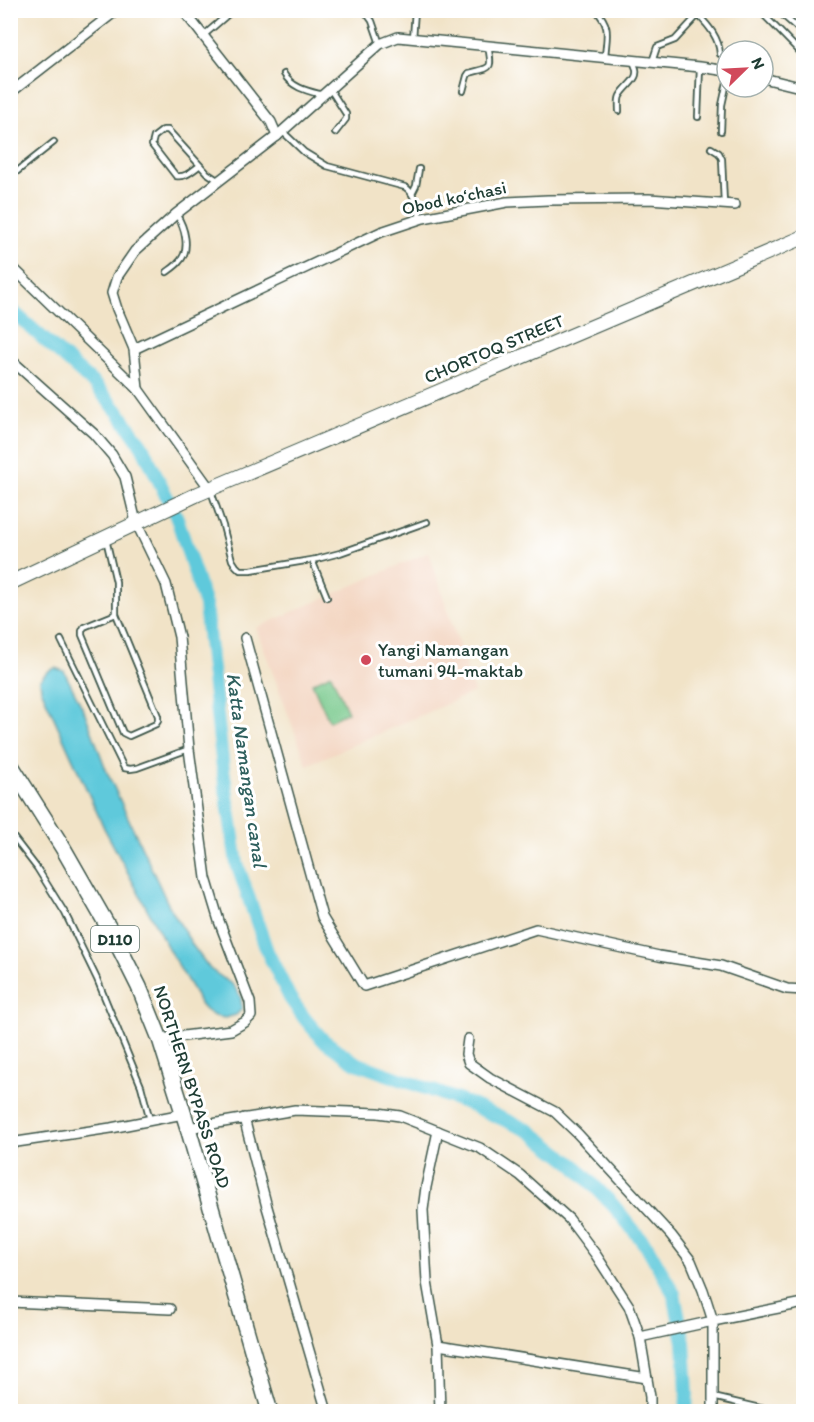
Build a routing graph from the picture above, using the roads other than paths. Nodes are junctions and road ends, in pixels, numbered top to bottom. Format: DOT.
graph roads {
  1 [pos="117,10"];
  2 [pos="183,10"];
  3 [pos="233,10"];
  4 [pos="364,10"];
  5 [pos="415,10"];
  6 [pos="596,10"];
  7 [pos="759,10"];
  8 [pos="777,10"];
  9 [pos="699,13"];
  10 [pos="804,34"];
  11 [pos="203,36"];
  12 [pos="413,39"];
  13 [pos="717,39"];
  14 [pos="380,44"];
  15 [pos="488,46"];
  16 [pos="804,56"];
  17 [pos="604,57"];
  18 [pos="632,60"];
  19 [pos="652,62"];
  20 [pos="700,67"];
  21 [pos="715,69"];
  22 [pos="284,74"];
  23 [pos="775,81"];
  24 [pos="804,88"];
  25 [pos="326,92"];
  26 [pos="463,92"];
  27 [pos="10,93"];
  28 [pos="723,99"];
  29 [pos="619,111"];
  30 [pos="698,117"];
  31 [pos="721,131"];
  32 [pos="335,133"];
  33 [pos="280,134"];
  34 [pos="54,142"];
  35 [pos="711,148"];
  36 [pos="199,166"];
  37 [pos="419,169"];
  38 [pos="10,177"];
  39 [pos="219,181"];
  40 [pos="412,194"];
  41 [pos="724,204"];
  42 [pos="735,205"];
  43 [pos="176,214"];
  44 [pos="421,219"];
  45 [pos="804,237"];
  46 [pos="10,265"];
  47 [pos="167,272"];
  48 [pos="134,349"];
  49 [pos="10,359"];
  50 [pos="138,389"];
  51 [pos="204,491"];
  52 [pos="140,521"];
  53 [pos="427,522"];
  54 [pos="105,537"];
  55 [pos="312,560"];
  56 [pos="10,583"];
  57 [pos="327,597"];
  58 [pos="116,614"];
  59 [pos="245,638"];
  60 [pos="61,640"];
  61 [pos="189,749"];
  62 [pos="10,764"];
  63 [pos="10,833"];
  64 [pos="804,990"];
  65 [pos="160,1039"];
  66 [pos="468,1039"];
  67 [pos="244,1118"];
  68 [pos="150,1120"];
  69 [pos="185,1121"];
  70 [pos="438,1131"];
  71 [pos="10,1143"];
  72 [pos="10,1302"];
  73 [pos="804,1303"];
  74 [pos="171,1309"];
  75 [pos="712,1321"];
  76 [pos="644,1336"];
  77 [pos="438,1345"];
  78 [pos="647,1378"];
  79 [pos="713,1397"];
  80 [pos="270,1412"];
  81 [pos="327,1412"];
  82 [pos="440,1412"];
  83 [pos="650,1412"];
  84 [pos="713,1412"];
  85 [pos="777,1412"];
  1 -- 27 [label="street"];
  2 -- 11 [label="street"];
  3 -- 11 [label="lane"];
  4 -- 14 [label="lane"];
  5 -- 12 [label="lane"];
  6 -- 17 [label="lane"];
  7 -- 16 [label="lane"];
  8 -- 10 [label="lane"];
  9 -- 13 [label="lane"];
  9 -- 19 [label="lane"];
  11 -- 33 [label="street"];
  12 -- 14 [label="street"];
  12 -- 15 [label="street"];
  14 -- 25 [label="street"];
  15 -- 17 [label="street"];
  15 -- 26 [label="lane"];
  17 -- 18 [label="street"];
  18 -- 19 [label="street"];
  18 -- 29 [label="lane"];
  19 -- 20 [label="street"];
  20 -- 21 [label="street"];
  20 -- 30 [label="lane"];
  22 -- 25 [label="lane"];
  23 -- 24 [label="street"];
  25 -- 32 [label="lane"];
  25 -- 33 [label="street"];
  28 -- 31 [label="lane"];
  33 -- 39 [label="street"];
  33 -- 40 [label="lane"];
  34 -- 38 [label="lane"];
  35 -- 41 [label="lane"];
  36 -- 36 [label="lane"];
  36 -- 39 [label="lane"];
  37 -- 40 [label="lane"];
  39 -- 43 [label="street"];
  40 -- 44 [label="lane"];
  41 -- 42 [label="street, Obod koʻchasi"];
  41 -- 44 [label="street, Obod koʻchasi"];
  43 -- 47 [label="lane"];
  43 -- 48 [label="street"];
  44 -- 48 [label="street, Obod koʻchasi"];
  45 -- 51 [label="main road, CHORTOQ STREET"];
  46 -- 50 [label="street"];
  48 -- 50 [label="street"];
  49 -- 52 [label="street"];
  50 -- 51 [label="street"];
  51 -- 52 [label="main road, CHORTOQ STREET"];
  51 -- 55 [label="lane"];
  52 -- 54 [label="main road, CHORTOQ STREET"];
  52 -- 61 [label="street"];
  53 -- 55 [label="lane"];
  54 -- 56 [label="main road, CHORTOQ STREET"];
  54 -- 58 [label="lane"];
  55 -- 57 [label="lane"];
  58 -- 58 [label="lane"];
  59 -- 64 [label="street"];
  60 -- 61 [label="lane"];
  61 -- 65 [label="street"];
  62 -- 65 [label="main road, NORTHERN BYPASS ROAD / D110"];
  63 -- 68 [label="lane"];
  65 -- 69 [label="main road, NORTHERN BYPASS ROAD / D110"];
  66 -- 75 [label="street"];
  67 -- 69 [label="street"];
  67 -- 70 [label="street"];
  67 -- 81 [label="street"];
  68 -- 69 [label="street"];
  68 -- 71 [label="street"];
  69 -- 80 [label="main road, NORTHERN BYPASS ROAD / D110"];
  70 -- 76 [label="street"];
  70 -- 77 [label="street"];
  72 -- 74 [label="street"];
  73 -- 75 [label="street"];
  75 -- 76 [label="street"];
  75 -- 79 [label="street"];
  76 -- 78 [label="street"];
  77 -- 78 [label="street"];
  77 -- 82 [label="street"];
  78 -- 83 [label="street"];
  79 -- 84 [label="street"];
  79 -- 85 [label="lane"];
}
